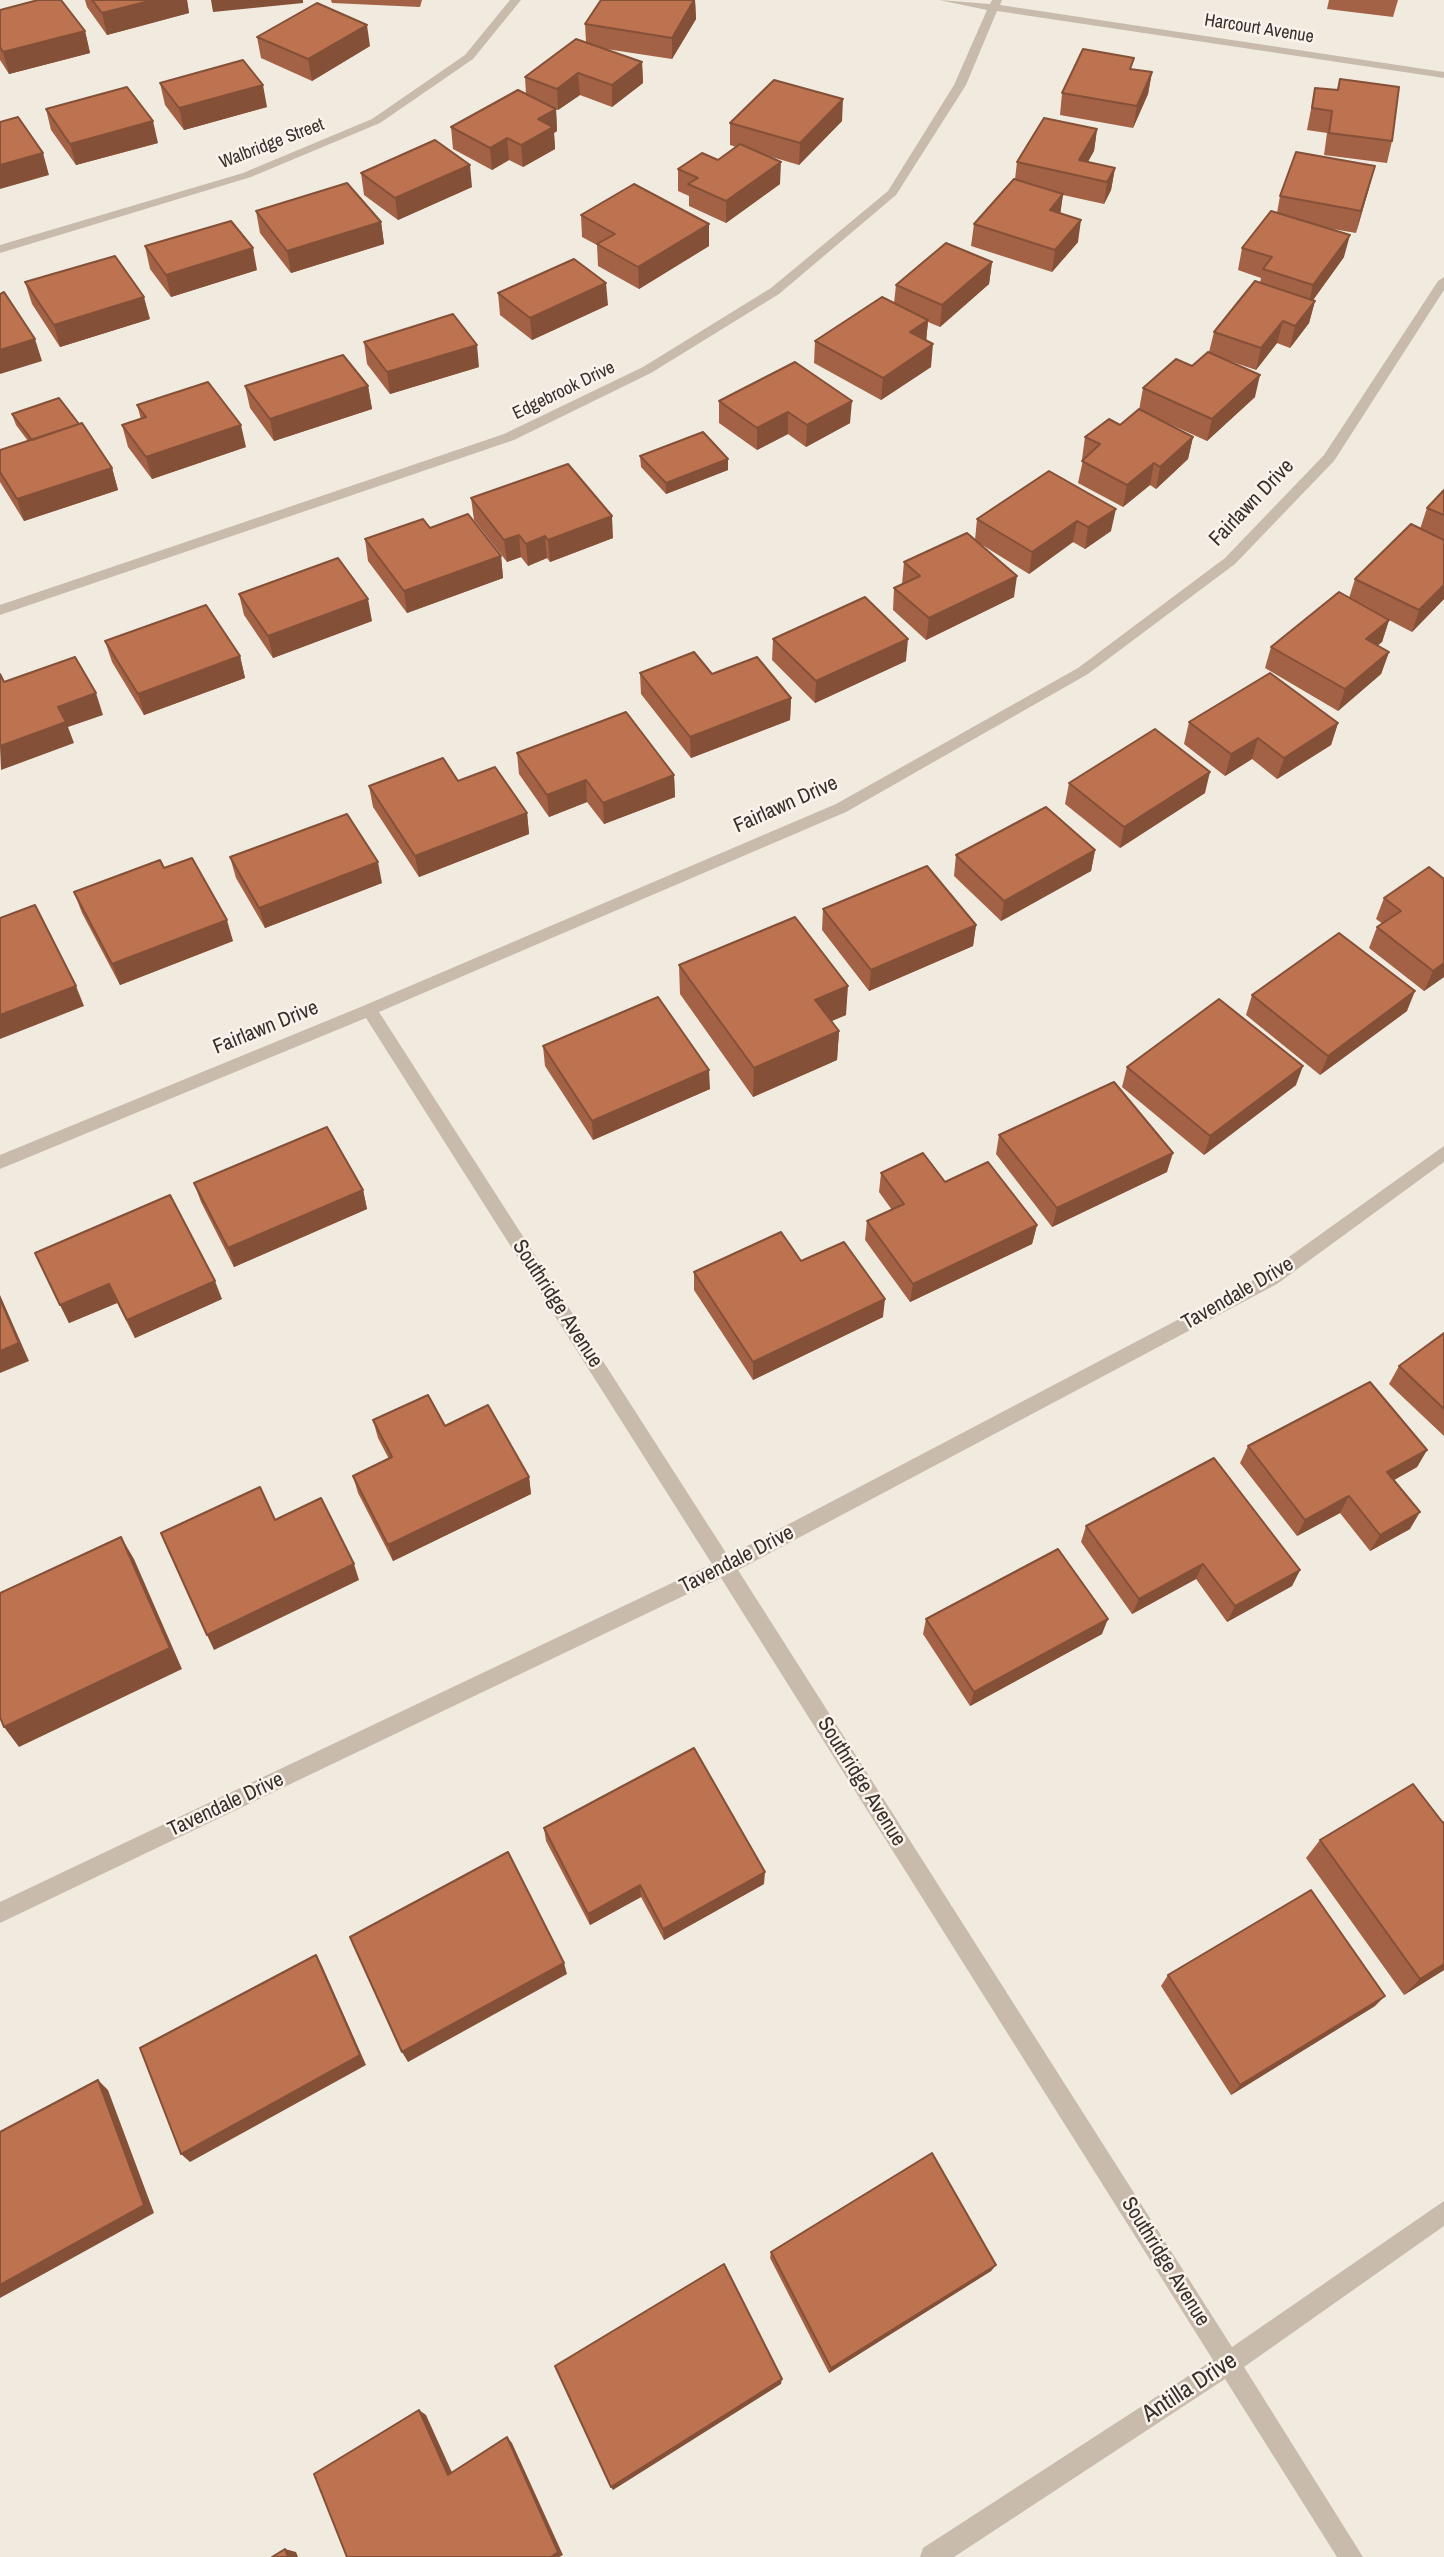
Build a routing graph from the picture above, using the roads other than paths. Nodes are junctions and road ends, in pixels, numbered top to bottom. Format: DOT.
graph roads {
  1 [pos="516,0"];
  2 [pos="944,0"];
  3 [pos="996,3"];
  4 [pos="1444,75"];
  5 [pos="0,249"];
  6 [pos="1444,281"];
  7 [pos="0,610"];
  8 [pos="369,1010"];
  9 [pos="1444,1153"];
  10 [pos="0,1162"];
  11 [pos="726,1567"];
  12 [pos="0,1913"];
  13 [pos="1444,2212"];
  14 [pos="1229,2363"];
  15 [pos="932,2557"];
  16 [pos="1351,2557"];
  1 -- 5 [label="street, Walbridge Street"];
  2 -- 3 [label="street, Harcourt Avenue"];
  3 -- 4 [label="street, Harcourt Avenue"];
  3 -- 7 [label="street, Edgebrook Drive"];
  6 -- 8 [label="street, Fairlawn Drive"];
  8 -- 10 [label="street, Fairlawn Drive"];
  8 -- 11 [label="street, Southridge Avenue"];
  9 -- 11 [label="street, Tavendale Drive"];
  11 -- 12 [label="street, Tavendale Drive"];
  11 -- 14 [label="street, Southridge Avenue"];
  13 -- 14 [label="street, Antilla Drive"];
  14 -- 15 [label="street, Antilla Drive"];
  14 -- 16 [label="street, Southridge Avenue"];
}
